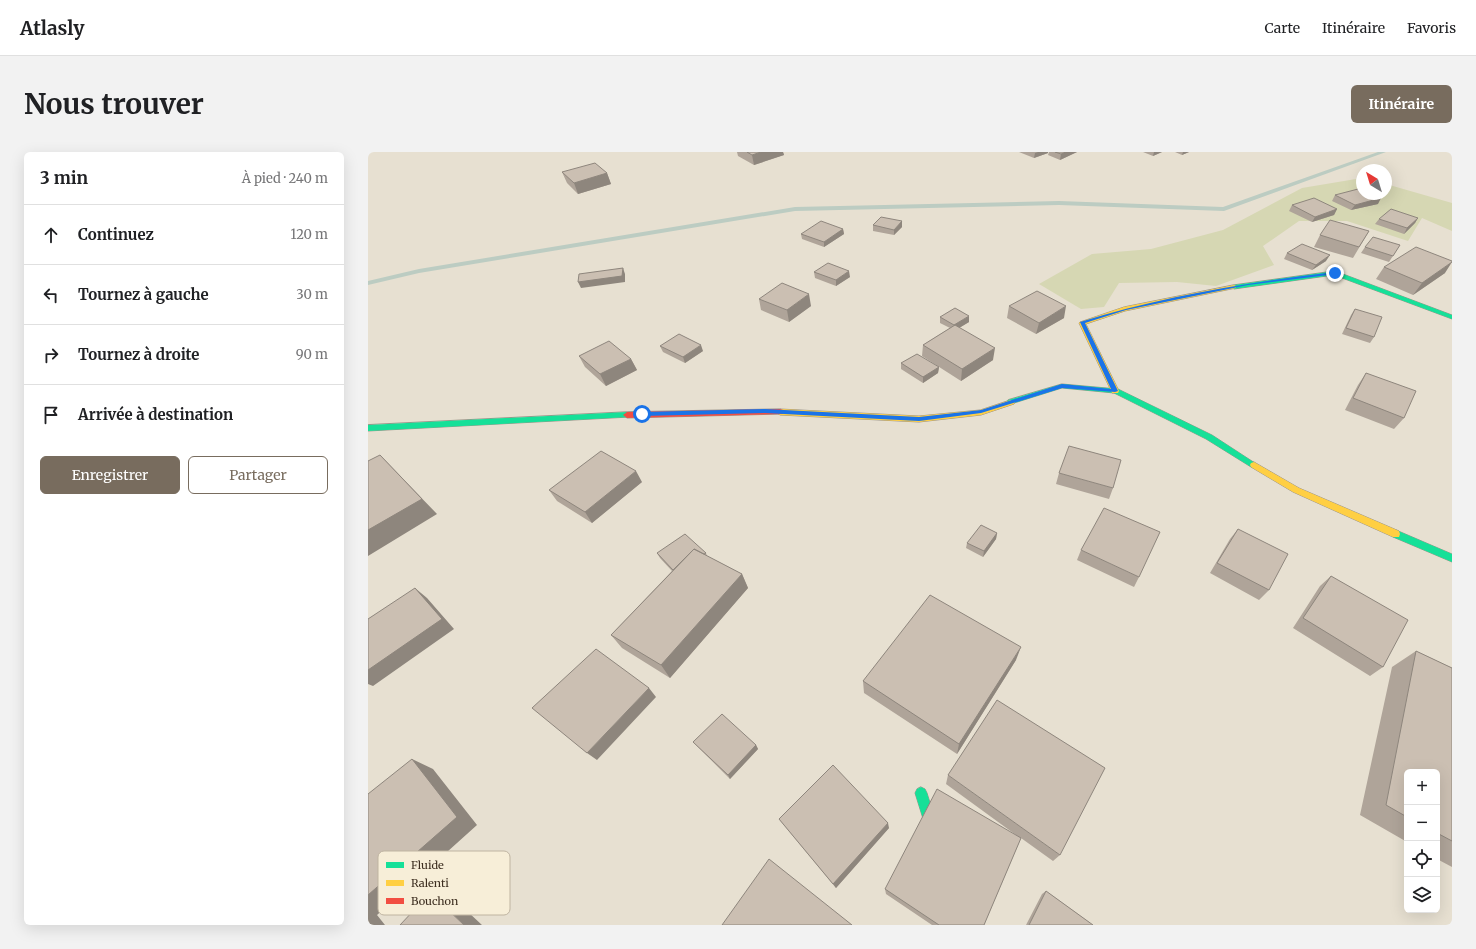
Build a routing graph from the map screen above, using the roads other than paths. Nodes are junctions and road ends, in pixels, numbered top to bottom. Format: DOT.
graph roads {
  1 [pos="1452,317"];
  2 [pos="1115,391"];
  3 [pos="368,428"];
  4 [pos="1452,558"];
  5 [pos="921,793"];
  6 [pos="937,844"];
  1 -- 2 [label="street"];
  2 -- 3 [label="street"];
  2 -- 4 [label="street"];
  5 -- 6 [label="street"];
}
